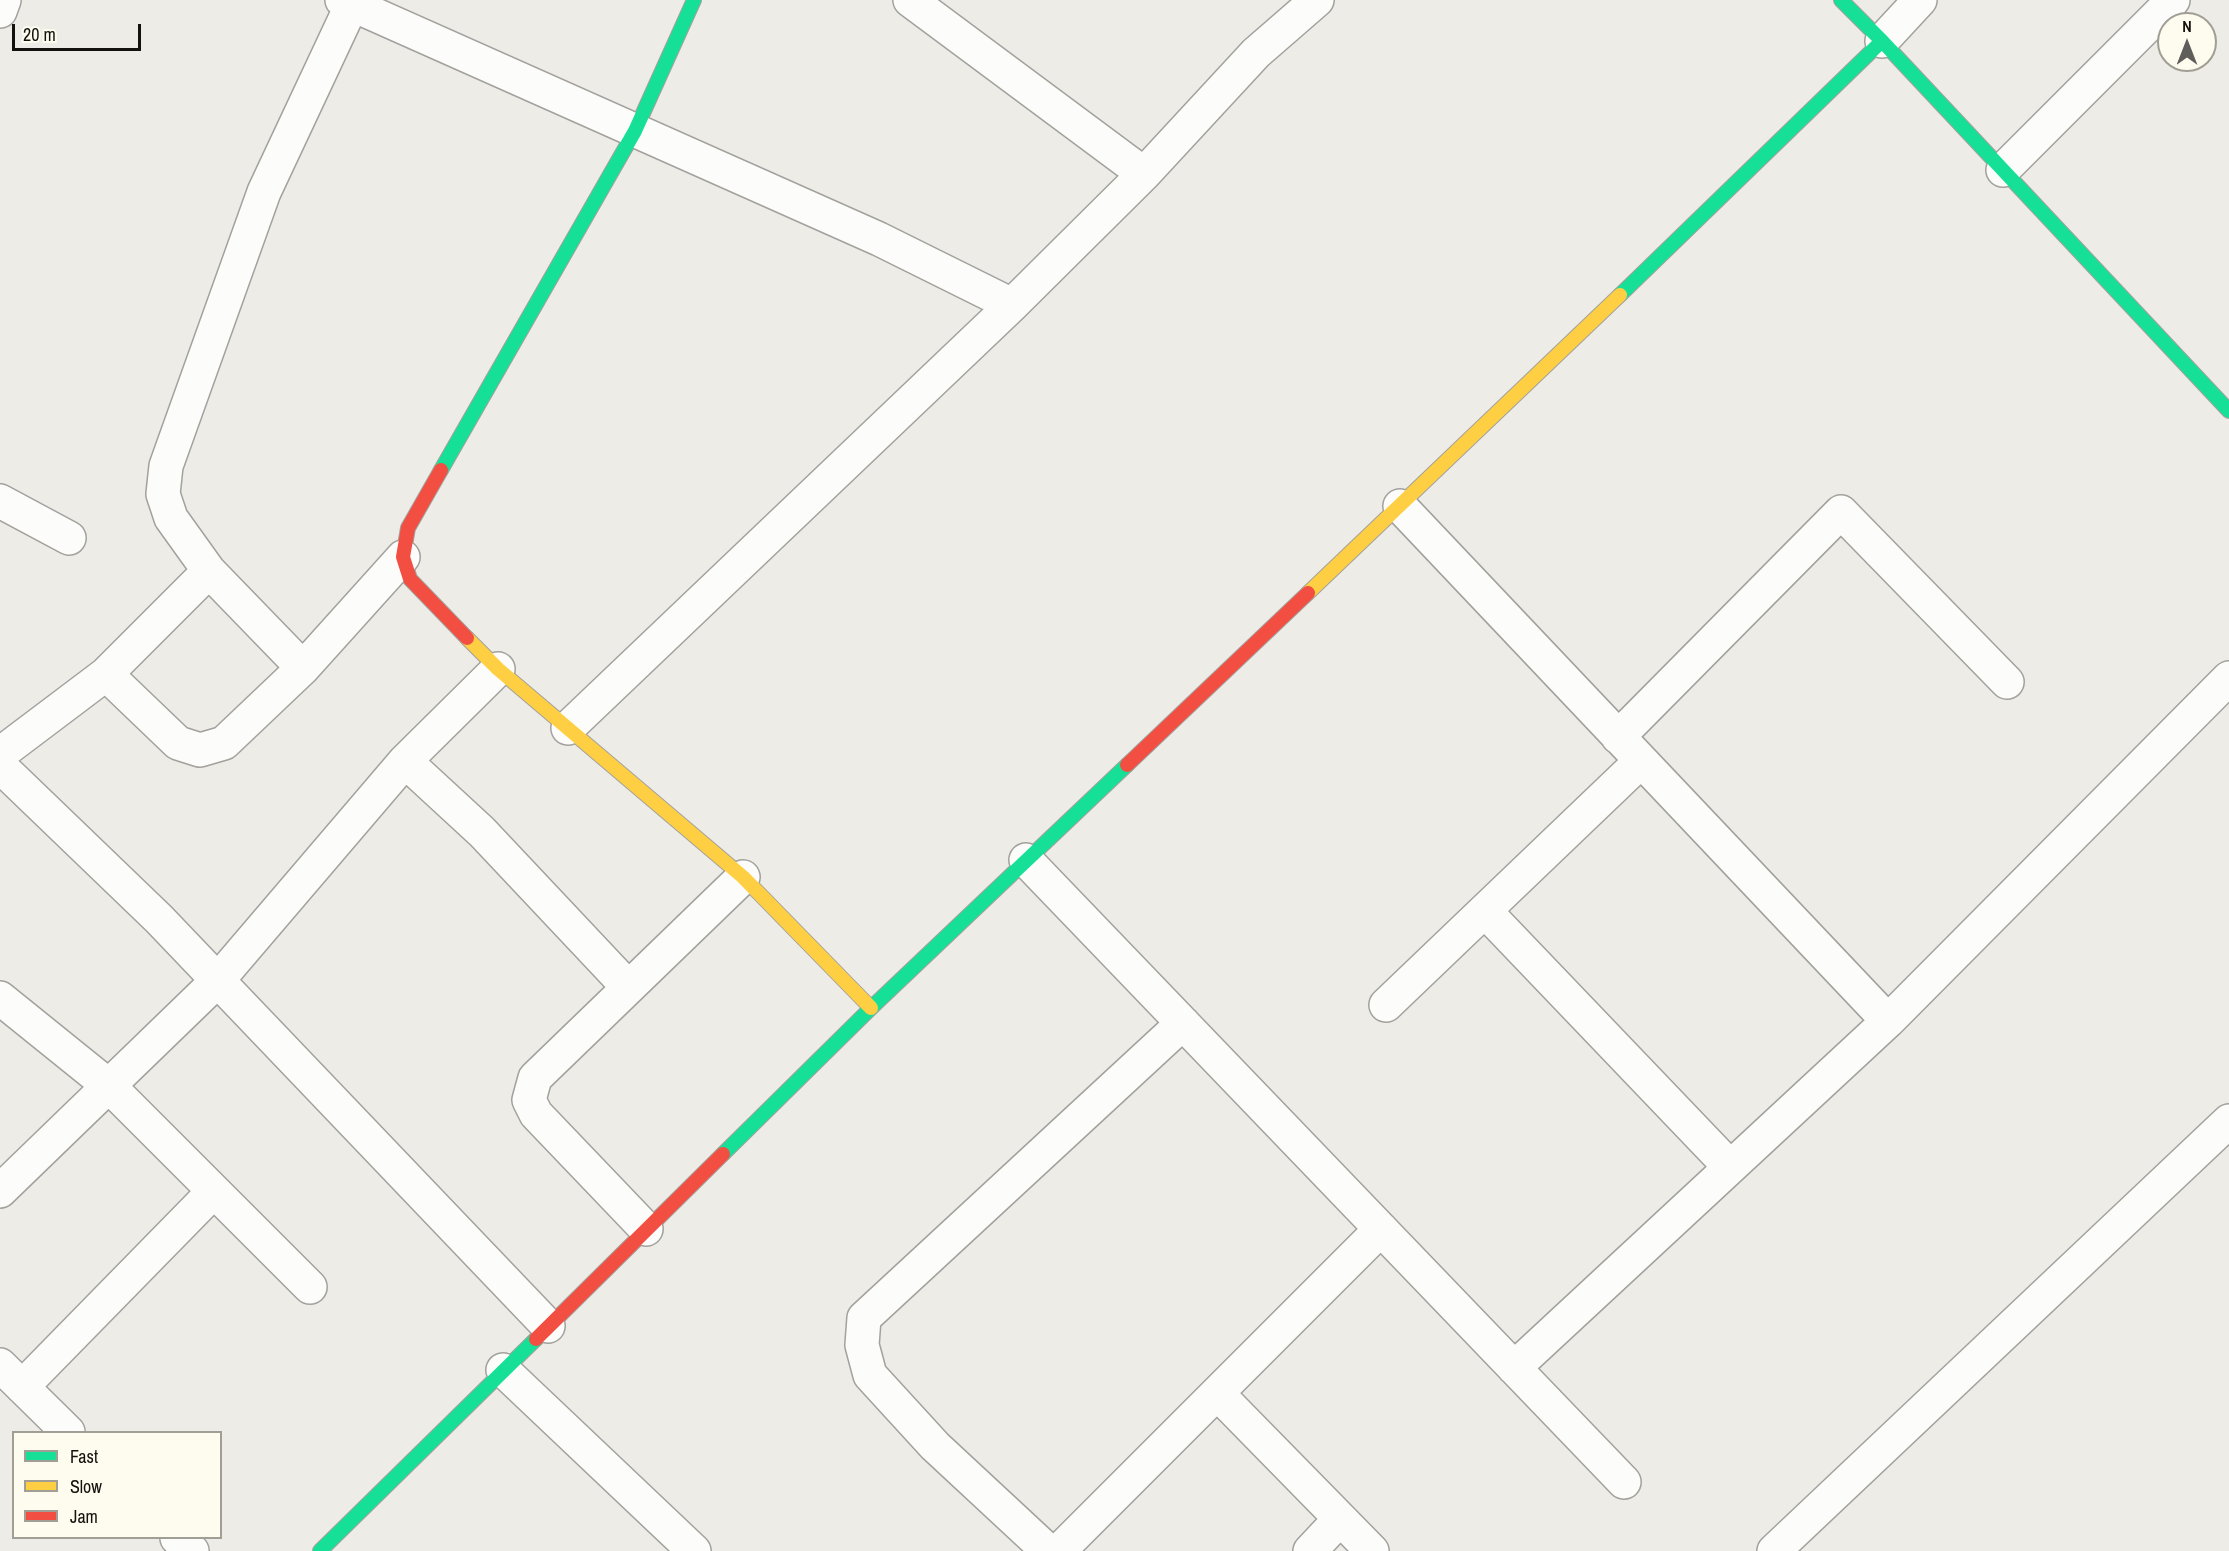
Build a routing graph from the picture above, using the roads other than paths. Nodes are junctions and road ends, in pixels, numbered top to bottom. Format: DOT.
graph roads {
  1 [pos="4,0"];
  2 [pos="694,0"];
  3 [pos="910,0"];
  4 [pos="1840,0"];
  5 [pos="1920,0"];
  6 [pos="2173,0"];
  7 [pos="349,1"];
  8 [pos="1310,2"];
  9 [pos="0,11"];
  10 [pos="1882,41"];
  11 [pos="635,131"];
  12 [pos="2003,170"];
  13 [pos="1144,174"];
  14 [pos="1012,305"];
  15 [pos="2223,380"];
  16 [pos="2210,392"];
  17 [pos="2229,411"];
  18 [pos="0,501"];
  19 [pos="1400,506"];
  20 [pos="69,538"];
  21 [pos="403,557"];
  22 [pos="209,571"];
  23 [pos="303,668"];
  24 [pos="498,669"];
  25 [pos="106,674"];
  26 [pos="2229,678"];
  27 [pos="2007,682"];
  28 [pos="568,728"];
  29 [pos="1618,737"];
  30 [pos="0,754"];
  31 [pos="405,761"];
  32 [pos="1641,761"];
  33 [pos="0,766"];
  34 [pos="1026,860"];
  35 [pos="743,877"];
  36 [pos="1485,911"];
  37 [pos="218,980"];
  38 [pos="628,987"];
  39 [pos="0,998"];
  40 [pos="1386,1005"];
  41 [pos="871,1008"];
  42 [pos="1888,1021"];
  43 [pos="1183,1023"];
  44 [pos="109,1086"];
  45 [pos="2229,1121"];
  46 [pos="1730,1167"];
  47 [pos="0,1191"];
  48 [pos="214,1191"];
  49 [pos="646,1229"];
  50 [pos="1381,1230"];
  51 [pos="309,1287"];
  52 [pos="548,1326"];
  53 [pos="1514,1368"];
  54 [pos="503,1370"];
  55 [pos="11,1376"];
  56 [pos="1217,1393"];
  57 [pos="67,1431"];
  58 [pos="1624,1482"];
  59 [pos="1340,1519"];
  60 [pos="178,1539"];
  61 [pos="192,1551"];
  62 [pos="320,1551"];
  63 [pos="694,1551"];
  64 [pos="1048,1551"];
  65 [pos="1059,1551"];
  66 [pos="1310,1551"];
  67 [pos="1372,1551"];
  68 [pos="1774,1551"];
  1 -- 9 [label="street"];
  2 -- 11 [label="street"];
  3 -- 13 [label="street"];
  4 -- 10 [label="street"];
  5 -- 10 [label="street"];
  6 -- 12 [label="street"];
  7 -- 11 [label="street"];
  7 -- 22 [label="street"];
  8 -- 13 [label="street"];
  10 -- 12 [label="street"];
  10 -- 19 [label="street"];
  11 -- 14 [label="street"];
  11 -- 21 [label="street"];
  12 -- 16 [label="street"];
  13 -- 14 [label="street"];
  14 -- 28 [label="street"];
  15 -- 16 [label="street"];
  16 -- 17 [label="street"];
  18 -- 20 [label="street"];
  19 -- 29 [label="street"];
  19 -- 34 [label="street"];
  21 -- 23 [label="street"];
  21 -- 24 [label="street"];
  22 -- 23 [label="street"];
  22 -- 25 [label="street"];
  23 -- 25 [label="street"];
  24 -- 28 [label="street"];
  24 -- 31 [label="street"];
  25 -- 30 [label="street"];
  26 -- 42 [label="street"];
  27 -- 29 [label="street"];
  28 -- 35 [label="street"];
  29 -- 32 [label="street"];
  31 -- 37 [label="street"];
  31 -- 38 [label="street"];
  32 -- 36 [label="street"];
  32 -- 42 [label="street"];
  33 -- 37 [label="street"];
  34 -- 41 [label="street"];
  34 -- 43 [label="street"];
  35 -- 38 [label="street"];
  35 -- 41 [label="street"];
  36 -- 40 [label="street"];
  36 -- 46 [label="street"];
  37 -- 44 [label="street"];
  37 -- 52 [label="street"];
  38 -- 49 [label="street"];
  39 -- 44 [label="street"];
  41 -- 49 [label="street"];
  42 -- 46 [label="street"];
  43 -- 50 [label="street"];
  43 -- 64 [label="street"];
  44 -- 47 [label="street"];
  44 -- 48 [label="street"];
  45 -- 68 [label="street"];
  46 -- 53 [label="street"];
  48 -- 51 [label="street"];
  48 -- 55 [label="street"];
  49 -- 52 [label="street"];
  50 -- 53 [label="street"];
  50 -- 56 [label="street"];
  52 -- 54 [label="street"];
  53 -- 58 [label="street"];
  54 -- 62 [label="street"];
  54 -- 63 [label="street"];
  55 -- 57 [label="street"];
  56 -- 59 [label="street"];
  56 -- 65 [label="street"];
  59 -- 66 [label="street"];
  59 -- 67 [label="street"];
  60 -- 61 [label="street"];
}
